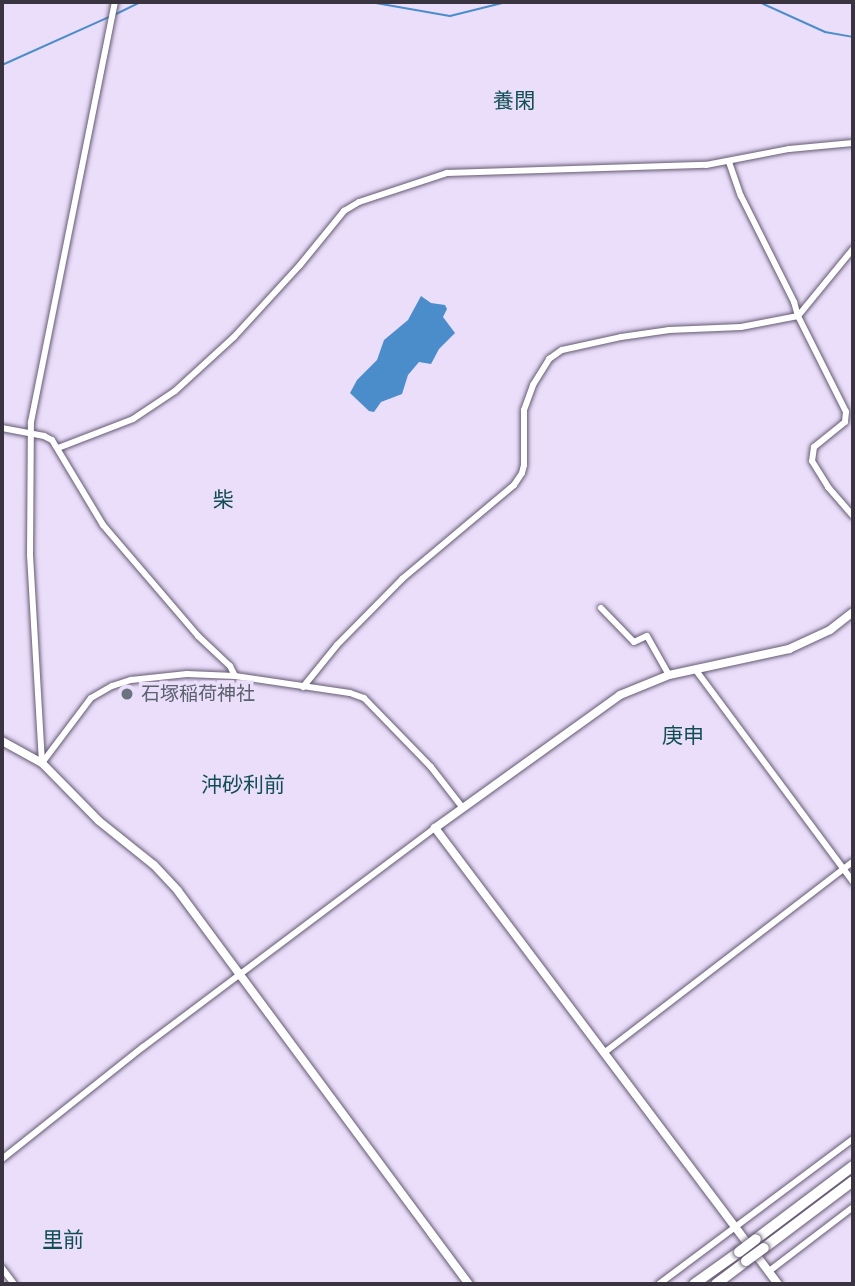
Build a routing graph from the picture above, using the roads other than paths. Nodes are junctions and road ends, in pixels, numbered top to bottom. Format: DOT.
graph roads {
  1 [pos="114,2"];
  2 [pos="853,143"];
  3 [pos="729,162"];
  4 [pos="853,249"];
  5 [pos="797,316"];
  6 [pos="2,428"];
  7 [pos="30,433"];
  8 [pos="58,448"];
  9 [pos="853,516"];
  10 [pos="601,608"];
  11 [pos="853,612"];
  12 [pos="695,669"];
  13 [pos="669,675"];
  14 [pos="235,676"];
  15 [pos="303,687"];
  16 [pos="2,741"];
  17 [pos="42,763"];
  18 [pos="462,807"];
  19 [pos="435,828"];
  20 [pos="853,862"];
  21 [pos="844,869"];
  22 [pos="853,882"];
  23 [pos="240,974"];
  24 [pos="605,1052"];
  25 [pos="853,1139"];
  26 [pos="2,1159"];
  27 [pos="853,1166"];
  28 [pos="853,1181"];
  29 [pos="853,1207"];
  30 [pos="736,1228"];
  31 [pos="760,1243"];
  32 [pos="743,1257"];
  33 [pos="2,1268"];
  34 [pos="768,1272"];
  35 [pos="14,1284"];
  36 [pos="469,1284"];
  37 [pos="659,1284"];
  38 [pos="694,1284"];
  39 [pos="716,1284"];
  40 [pos="778,1284"];
  1 -- 7 [label="street"];
  2 -- 3 [label="street"];
  3 -- 5 [label="street"];
  3 -- 8 [label="street"];
  4 -- 5 [label="street"];
  5 -- 9 [label="street"];
  5 -- 15 [label="street"];
  6 -- 7 [label="street"];
  7 -- 8 [label="street"];
  7 -- 17 [label="street"];
  8 -- 14 [label="street"];
  10 -- 13 [label="street"];
  11 -- 12 [label="street"];
  12 -- 13 [label="street"];
  12 -- 21 [label="street"];
  13 -- 18 [label="street"];
  14 -- 15 [label="street"];
  14 -- 17 [label="street"];
  15 -- 18 [label="street"];
  16 -- 17 [label="street"];
  17 -- 23 [label="street"];
  18 -- 19 [label="street"];
  19 -- 23 [label="street"];
  19 -- 24 [label="street"];
  20 -- 21 [label="street"];
  21 -- 22 [label="street"];
  21 -- 24 [label="street"];
  23 -- 26 [label="street"];
  23 -- 36 [label="street"];
  24 -- 30 [label="street"];
  25 -- 30 [label="street"];
  27 -- 31 [label="highway"];
  28 -- 31 [label="highway"];
  29 -- 34 [label="street"];
  30 -- 34 [label="street"];
  30 -- 37 [label="street"];
  31 -- 32 [label="highway, bridge"];
  32 -- 38 [label="highway"];
  32 -- 39 [label="highway"];
  33 -- 35 [label="street"];
  34 -- 40 [label="street"];
}
